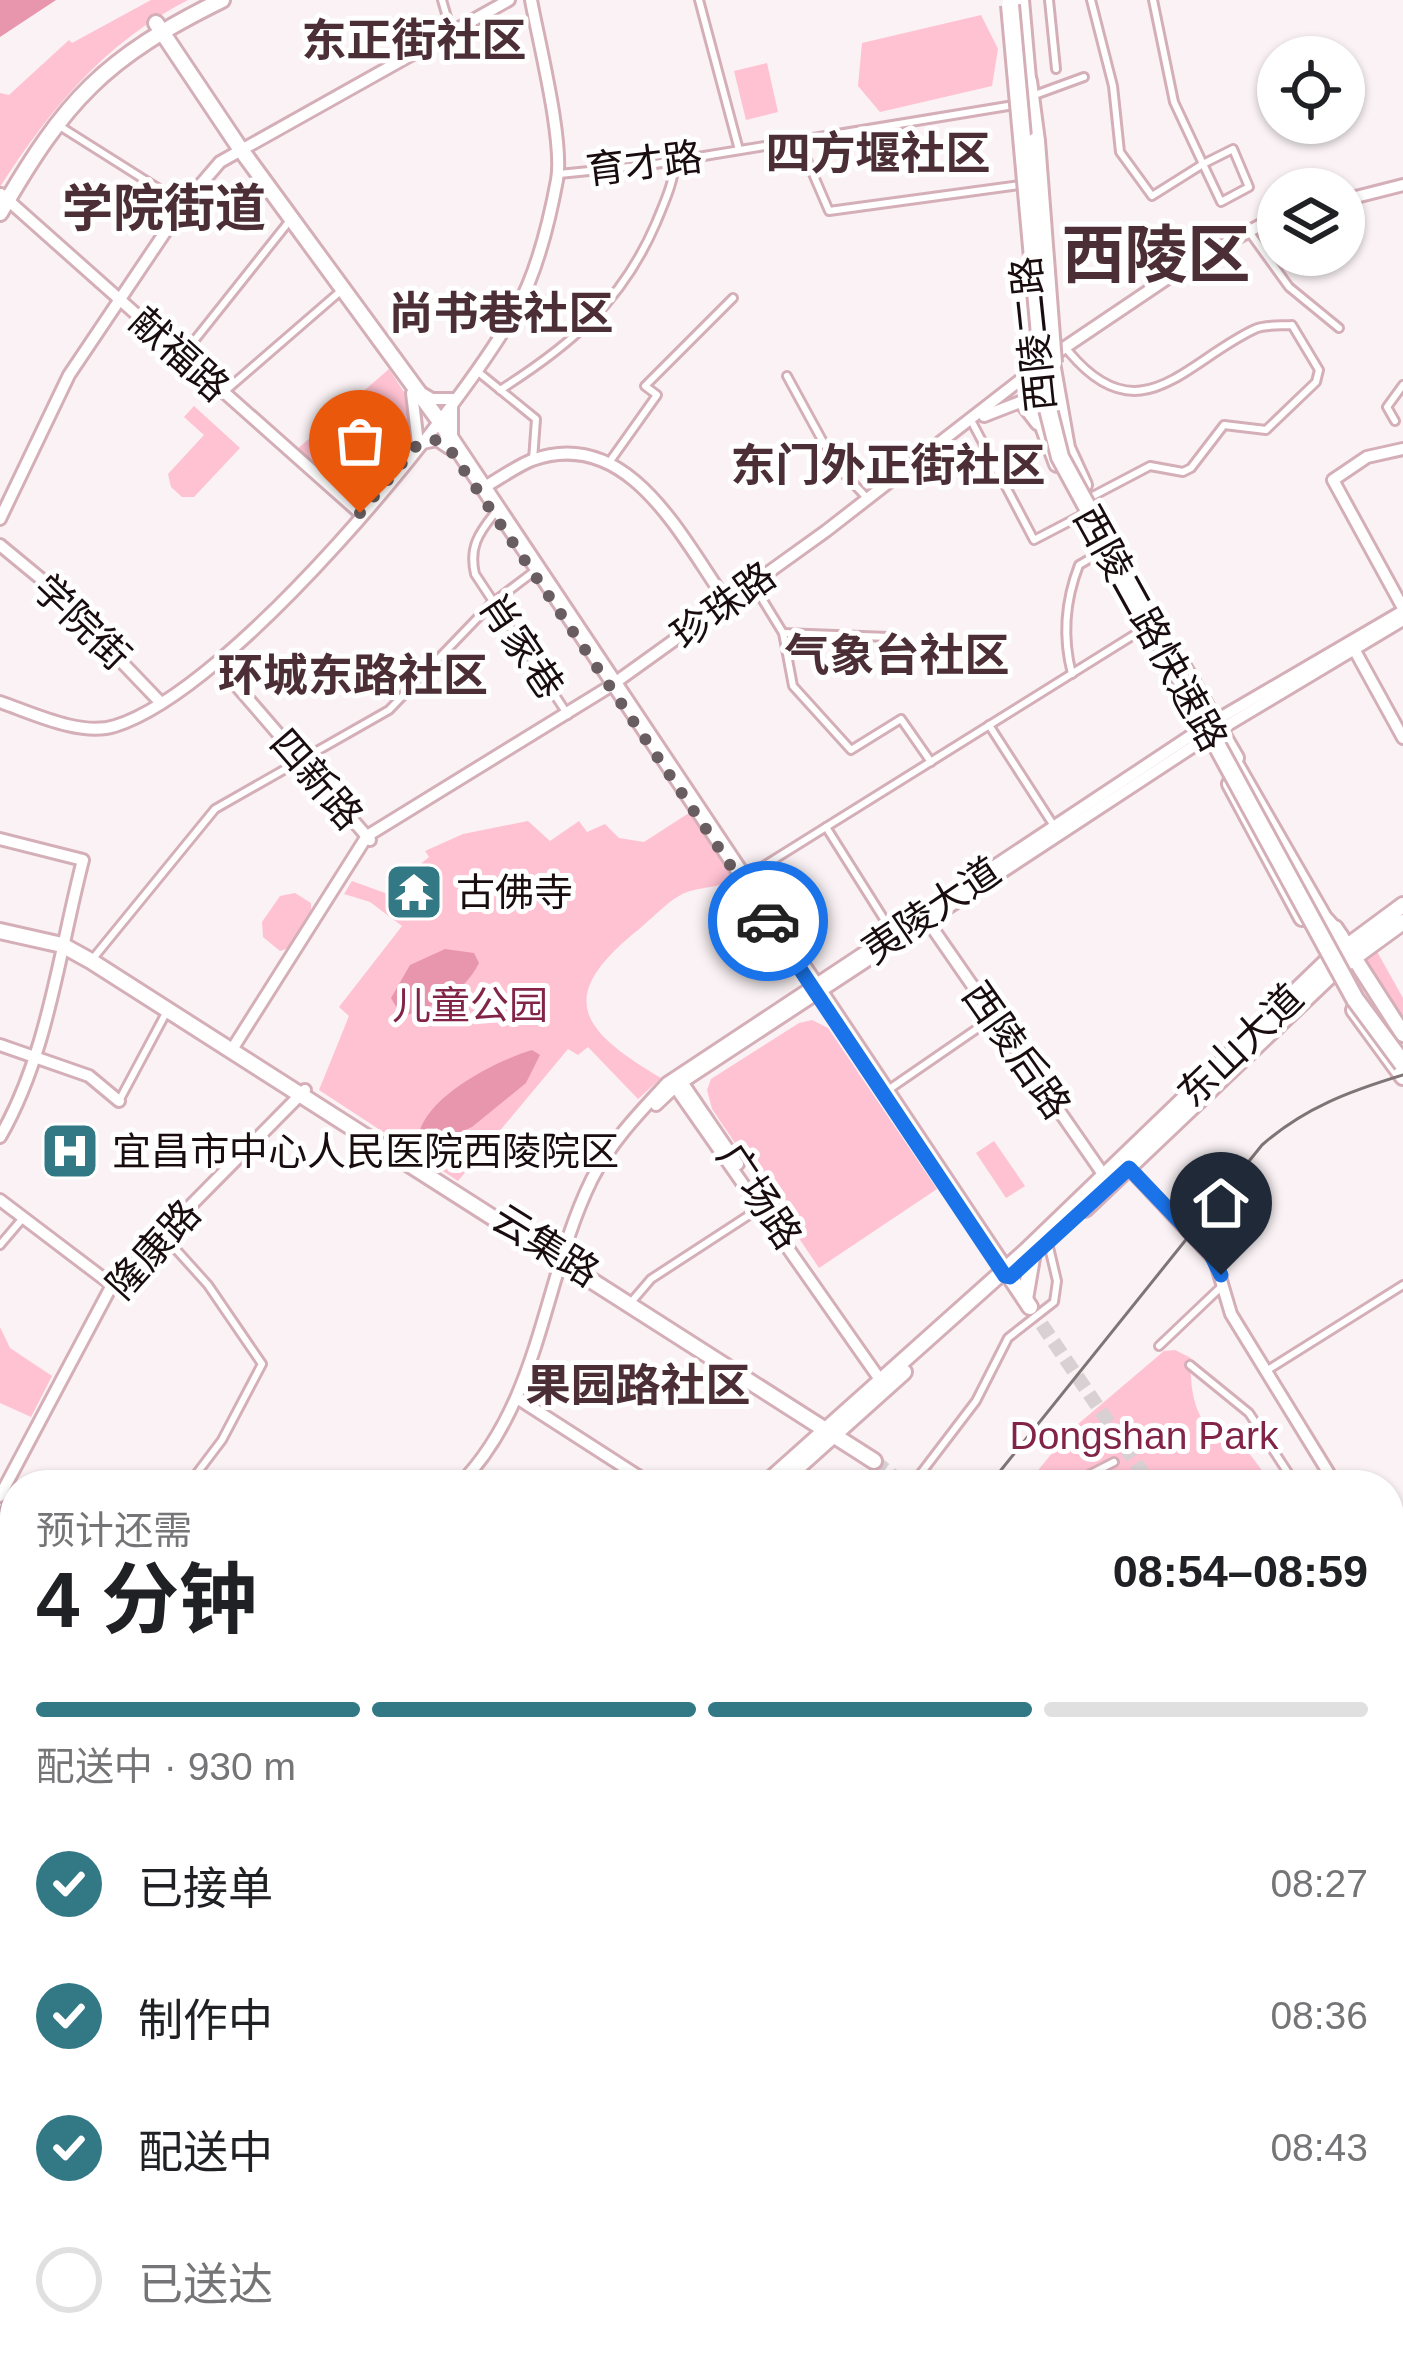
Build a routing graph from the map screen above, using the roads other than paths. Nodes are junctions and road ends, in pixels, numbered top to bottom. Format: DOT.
graph roads {
  1 [pos="205,0"];
  2 [pos="222,0"];
  3 [pos="442,0"];
  4 [pos="509,0"];
  5 [pos="531,0"];
  6 [pos="699,0"];
  7 [pos="1049,0"];
  8 [pos="1090,0"];
  9 [pos="1153,0"];
  10 [pos="1013,1"];
  11 [pos="156,28"];
  12 [pos="451,32"];
  13 [pos="1056,69"];
  14 [pos="1084,77"];
  15 [pos="1025,95"];
  16 [pos="58,125"];
  17 [pos="798,139"];
  18 [pos="237,148"];
  19 [pos="739,150"];
  20 [pos="675,161"];
  21 [pos="1203,164"];
  22 [pos="559,174"];
  23 [pos="1403,182"];
  24 [pos="1020,185"];
  25 [pos="1365,192"];
  26 [pos="4,201"];
  27 [pos="184,204"];
  28 [pos="289,221"];
  29 [pos="0,226"];
  30 [pos="1257,229"];
  31 [pos="1257,230"];
  32 [pos="1250,233"];
  33 [pos="341,291"];
  34 [pos="733,298"];
  35 [pos="120,301"];
  36 [pos="1339,328"];
  37 [pos="1032,345"];
  38 [pos="1069,352"];
  39 [pos="182,356"];
  40 [pos="1052,361"];
  41 [pos="474,369"];
  42 [pos="1034,373"];
  43 [pos="788,376"];
  44 [pos="1403,385"];
  45 [pos="1010,387"];
  46 [pos="1052,388"];
  47 [pos="500,390"];
  48 [pos="414,391"];
  49 [pos="224,392"];
  50 [pos="452,398"];
  51 [pos="978,420"];
  52 [pos="436,421"];
  53 [pos="1395,421"];
  54 [pos="418,444"];
  55 [pos="452,446"];
  56 [pos="1049,448"];
  57 [pos="1403,449"];
  58 [pos="533,460"];
  59 [pos="607,465"];
  60 [pos="483,488"];
  61 [pos="1091,497"];
  62 [pos="867,498"];
  63 [pos="360,513"];
  64 [pos="494,514"];
  65 [pos="1084,514"];
  66 [pos="0,519"];
  67 [pos="0,545"];
  68 [pos="1103,551"];
  69 [pos="532,573"];
  70 [pos="756,590"];
  71 [pos="728,602"];
  72 [pos="491,604"];
  73 [pos="1403,610"];
  74 [pos="1403,620"];
  75 [pos="1145,628"];
  76 [pos="784,633"];
  77 [pos="890,637"];
  78 [pos="1354,649"];
  79 [pos="217,663"];
  80 [pos="1072,674"];
  81 [pos="612,687"];
  82 [pos="0,702"];
  83 [pos="160,702"];
  84 [pos="568,715"];
  85 [pos="989,725"];
  86 [pos="1211,730"];
  87 [pos="1403,738"];
  88 [pos="1223,756"];
  89 [pos="301,760"];
  90 [pos="931,761"];
  91 [pos="1054,826"];
  92 [pos="826,827"];
  93 [pos="368,838"];
  94 [pos="0,839"];
  95 [pos="744,878"];
  96 [pos="1403,905"];
  97 [pos="1403,922"];
  98 [pos="929,923"];
  99 [pos="0,927"];
  100 [pos="894,934"];
  101 [pos="62,942"];
  102 [pos="95,956"];
  103 [pos="1338,956"];
  104 [pos="817,991"];
  105 [pos="167,1010"];
  106 [pos="994,1017"];
  107 [pos="1403,1034"];
  108 [pos="0,1045"];
  109 [pos="236,1050"];
  110 [pos="1403,1052"];
  111 [pos="36,1054"];
  112 [pos="1403,1064"];
  113 [pos="1403,1077"];
  114 [pos="679,1084"];
  115 [pos="887,1090"];
  116 [pos="300,1091"];
  117 [pos="119,1101"];
  118 [pos="0,1137"];
  119 [pos="1126,1164"];
  120 [pos="1106,1177"];
  121 [pos="0,1200"];
  122 [pos="760,1208"];
  123 [pos="23,1218"];
  124 [pos="163,1235"];
  125 [pos="1048,1243"];
  126 [pos="0,1245"];
  127 [pos="1029,1254"];
  128 [pos="994,1255"];
  129 [pos="567,1263"];
  130 [pos="1007,1273"];
  131 [pos="110,1284"];
  132 [pos="1223,1285"];
  133 [pos="1403,1286"];
  134 [pos="986,1288"];
  135 [pos="633,1300"];
  136 [pos="834,1312"];
  137 [pos="1159,1346"];
  138 [pos="1190,1365"];
  139 [pos="1266,1371"];
  140 [pos="881,1381"];
  141 [pos="520,1400"];
  142 [pos="831,1430"];
  143 [pos="874,1462"];
  144 [pos="1114,1462"];
  145 [pos="18,1470"];
  146 [pos="199,1470"];
  147 [pos="473,1470"];
  148 [pos="629,1470"];
  149 [pos="782,1470"];
  150 [pos="792,1470"];
  151 [pos="924,1470"];
  152 [pos="1099,1470"];
  153 [pos="1286,1470"];
  154 [pos="1327,1470"];
  1 -- 11 [label="main road"];
  2 -- 11 [label="main road"];
  3 -- 12 [label="street"];
  4 -- 12 [label="main road"];
  5 -- 22 [label="main road"];
  6 -- 19 [label="street"];
  7 -- 13 [label="street"];
  8 -- 21 [label="street"];
  9 -- 21 [label="street"];
  10 -- 15 [label="main road, 西陵二路"];
  10 -- 15 [label="main road, 西陵二路"];
  10 -- 46 [label="highway, 西陵二路快速路, bridge"];
  10 -- 103 [label="highway, 西陵二路快速路, bridge"];
  11 -- 16 [label="main road"];
  11 -- 18 [label="main road"];
  11 -- 26 [label="main road"];
  12 -- 18 [label="main road"];
  14 -- 15 [label="street, 育才路"];
  15 -- 17 [label="street, 育才路"];
  15 -- 24 [label="main road, 西陵二路"];
  15 -- 40 [label="main road, 西陵二路"];
  15 -- 46 [label="highway, bridge"];
  16 -- 26 [label="main road"];
  16 -- 27 [label="street"];
  17 -- 19 [label="street, 育才路"];
  17 -- 24 [label="street"];
  18 -- 27 [label="main road"];
  18 -- 28 [label="main road"];
  19 -- 20 [label="street, 育才路"];
  20 -- 22 [label="street, 育才路"];
  20 -- 47 [label="street"];
  21 -- 21 [label="street"];
  22 -- 41 [label="main road"];
  23 -- 25 [label="main road"];
  24 -- 37 [label="main road, 西陵二路"];
  26 -- 29 [label="main road"];
  26 -- 35 [label="main road, 献福路"];
  27 -- 35 [label="main road"];
  28 -- 33 [label="main road"];
  28 -- 39 [label="street"];
  30 -- 40 [label="main road, 珍珠路"];
  31 -- 32 [label="main road, 珍珠路"];
  32 -- 36 [label="street"];
  32 -- 38 [label="main road, 珍珠路"];
  33 -- 48 [label="main road"];
  33 -- 49 [label="street"];
  34 -- 59 [label="street"];
  35 -- 39 [label="main road, 献福路"];
  35 -- 66 [label="main road"];
  37 -- 42 [label="main road, 西陵二路"];
  37 -- 45 [label="main road"];
  38 -- 40 [label="main road, 珍珠路"];
  38 -- 61 [label="street"];
  39 -- 49 [label="main road, 献福路"];
  40 -- 42 [label="main road, 珍珠路"];
  40 -- 61 [label="main road, 西陵二路"];
  41 -- 47 [label="street"];
  41 -- 50 [label="main road"];
  42 -- 45 [label="main road, 珍珠路"];
  42 -- 51 [label="main road, 珍珠路"];
  42 -- 56 [label="main road, 西陵二路"];
  43 -- 62 [label="street"];
  44 -- 53 [label="street"];
  45 -- 62 [label="main road, 珍珠路"];
  46 -- 88 [label="highway, 西陵二路快速路, bridge"];
  47 -- 58 [label="street"];
  48 -- 50 [label="main road"];
  48 -- 52 [label="main road"];
  48 -- 54 [label="main road"];
  49 -- 63 [label="main road, 献福路"];
  50 -- 52 [label="main road"];
  50 -- 55 [label="main road"];
  51 -- 56 [label="main road"];
  51 -- 65 [label="street"];
  51 -- 70 [label="main road, 珍珠路"];
  52 -- 54 [label="main road"];
  52 -- 55 [label="main road"];
  54 -- 55 [label="main road"];
  54 -- 63 [label="main road"];
  55 -- 60 [label="main road"];
  55 -- 64 [label="main road"];
  56 -- 65 [label="main road, 西陵二路"];
  57 -- 73 [label="main road"];
  58 -- 59 [label="main road"];
  58 -- 60 [label="main road"];
  59 -- 71 [label="main road"];
  60 -- 81 [label="main road"];
  61 -- 86 [label="main road, 西陵二路"];
  62 -- 71 [label="main road, 珍珠路"];
  63 -- 79 [label="main road"];
  64 -- 69 [label="main road"];
  64 -- 72 [label="street, 肖家巷"];
  65 -- 68 [label="main road, 西陵二路"];
  67 -- 83 [label="main road, 学院街"];
  68 -- 75 [label="main road, 西陵二路"];
  68 -- 80 [label="street"];
  69 -- 72 [label="street"];
  69 -- 81 [label="main road"];
  70 -- 76 [label="street"];
  70 -- 81 [label="main road, 珍珠路"];
  71 -- 81 [label="main road, 珍珠路"];
  72 -- 84 [label="street, 肖家巷"];
  72 -- 89 [label="street"];
  73 -- 86 [label="main road, 夷陵大道"];
  74 -- 78 [label="main road, 夷陵大道"];
  75 -- 80 [label="street"];
  75 -- 86 [label="main road, 西陵二路"];
  76 -- 77 [label="street"];
  76 -- 90 [label="street"];
  78 -- 86 [label="main road, 夷陵大道"];
  78 -- 87 [label="main road"];
  79 -- 83 [label="main road"];
  79 -- 89 [label="main road, 四新路"];
  80 -- 85 [label="street"];
  81 -- 84 [label="main road, 珍珠路"];
  81 -- 93 [label="main road, 珍珠路"];
  81 -- 95 [label="main road"];
  81 -- 104 [label="main road"];
  82 -- 83 [label="main road"];
  84 -- 93 [label="main road, 珍珠路"];
  85 -- 90 [label="street"];
  85 -- 91 [label="street"];
  86 -- 88 [label="main road, 西陵二路"];
  86 -- 91 [label="main road, 夷陵大道"];
  86 -- 98 [label="main road, 夷陵大道"];
  86 -- 103 [label="main road, 西陵二路"];
  88 -- 103 [label="main road, 西陵二路"];
  88 -- 103 [label="highway, bridge"];
  88 -- 103 [label="highway, bridge"];
  88 -- 110 [label="highway, 西陵二路快速路, bridge"];
  89 -- 93 [label="main road, 四新路"];
  89 -- 102 [label="street"];
  90 -- 92 [label="street"];
  91 -- 100 [label="main road, 夷陵大道"];
  92 -- 95 [label="street"];
  92 -- 100 [label="street"];
  93 -- 109 [label="main road, 珍珠路"];
  94 -- 101 [label="main road"];
  95 -- 104 [label="main road"];
  96 -- 103 [label="main road, 东山大道"];
  97 -- 103 [label="main road, 东山大道"];
  98 -- 104 [label="main road, 夷陵大道"];
  98 -- 106 [label="main road, 西陵后路"];
  99 -- 101 [label="main road, 云集路"];
  100 -- 104 [label="main road, 夷陵大道"];
  101 -- 102 [label="main road, 云集路"];
  101 -- 105 [label="main road, 云集路"];
  101 -- 111 [label="main road"];
  102 -- 109 [label="main road, 云集路"];
  103 -- 107 [label="main road, 西陵二路"];
  103 -- 112 [label="highway, 西陵二路快速路, bridge"];
  103 -- 113 [label="main road, 西陵二路"];
  103 -- 119 [label="main road, 东山大道"];
  104 -- 114 [label="main road, 夷陵大道"];
  104 -- 115 [label="main road"];
  104 -- 128 [label="main road"];
  104 -- 129 [label="main road, 夷陵大道"];
  105 -- 109 [label="main road, 云集路"];
  105 -- 117 [label="street"];
  106 -- 115 [label="street"];
  106 -- 120 [label="main road, 西陵后路"];
  108 -- 111 [label="main road"];
  109 -- 116 [label="main road, 云集路"];
  111 -- 117 [label="main road"];
  111 -- 118 [label="main road"];
  114 -- 122 [label="main road, 广场路"];
  114 -- 129 [label="main road, 夷陵大道"];
  114 -- 136 [label="main road, 广场路"];
  115 -- 128 [label="main road"];
  116 -- 124 [label="main road, 隆康路"];
  116 -- 129 [label="main road, 云集路"];
  116 -- 131 [label="main road, 隆康路"];
  119 -- 120 [label="main road, 东山大道"];
  119 -- 125 [label="main road, 东山大道"];
  119 -- 132 [label="main road"];
  120 -- 127 [label="main road, 东山大道"];
  121 -- 123 [label="main road"];
  122 -- 135 [label="street"];
  122 -- 136 [label="main road, 广场路"];
  123 -- 126 [label="street"];
  123 -- 131 [label="main road"];
  124 -- 131 [label="main road, 隆康路"];
  124 -- 146 [label="street"];
  125 -- 127 [label="main road, 东山大道"];
  125 -- 151 [label="street"];
  127 -- 128 [label="main road"];
  127 -- 130 [label="main road, 东山大道"];
  127 -- 130 [label="main road"];
  128 -- 130 [label="main road"];
  128 -- 134 [label="main road"];
  129 -- 135 [label="main road, 云集路"];
  129 -- 141 [label="main road, 夷陵大道"];
  129 -- 142 [label="main road, 云集路"];
  130 -- 134 [label="main road, 东山大道"];
  130 -- 142 [label="main road, 东山大道"];
  131 -- 145 [label="main road, 隆康路"];
  132 -- 137 [label="street"];
  132 -- 139 [label="main road"];
  133 -- 139 [label="street"];
  134 -- 140 [label="main road, 东山大道"];
  135 -- 142 [label="main road, 云集路"];
  136 -- 140 [label="main road, 广场路"];
  138 -- 153 [label="street"];
  139 -- 154 [label="main road"];
  140 -- 142 [label="main road, 东山大道"];
  141 -- 147 [label="main road, 夷陵大道"];
  141 -- 148 [label="main road"];
  142 -- 143 [label="main road, 云集路"];
  142 -- 149 [label="main road, 东山大道"];
  142 -- 150 [label="main road, 东山大道"];
  144 -- 152 [label="street"];
}
